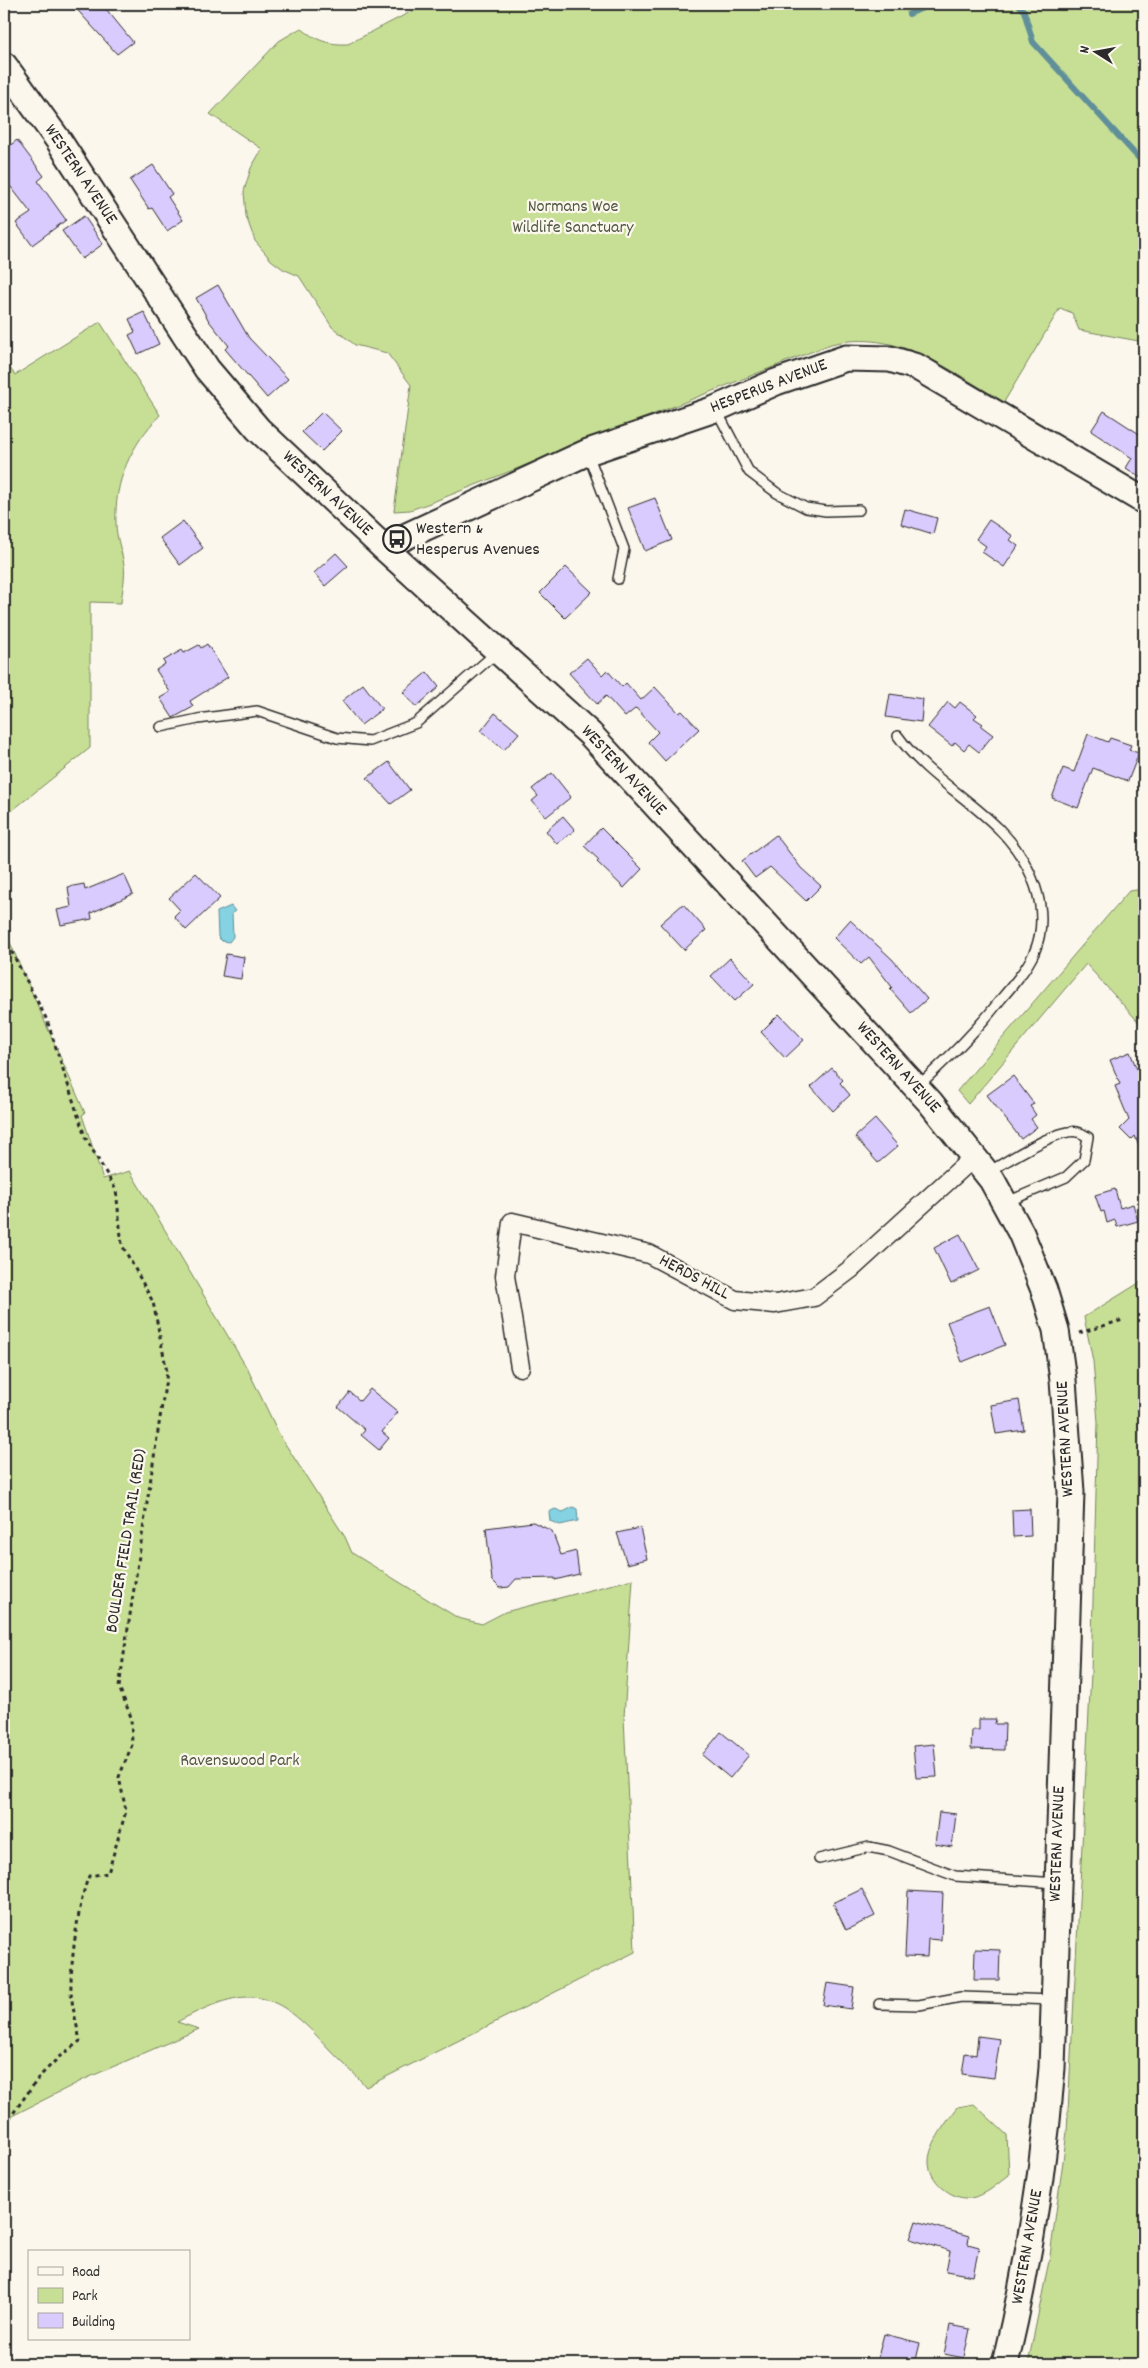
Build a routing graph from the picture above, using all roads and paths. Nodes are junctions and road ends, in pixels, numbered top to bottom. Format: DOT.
graph roads {
  1 [pos="4,65"];
  2 [pos="715,409"];
  3 [pos="588,452"];
  4 [pos="1144,501"];
  5 [pos="859,510"];
  6 [pos="383,547"];
  7 [pos="618,579"];
  8 [pos="499,651"];
  9 [pos="161,727"];
  10 [pos="898,736"];
  11 [pos="4,937"];
  12 [pos="917,1087"];
  13 [pos="980,1165"];
  14 [pos="1004,1203"];
  15 [pos="1123,1320"];
  16 [pos="1057,1339"];
  17 [pos="520,1367"];
  18 [pos="820,1859"];
  19 [pos="1057,1883"];
  20 [pos="1054,2000"];
  21 [pos="879,2004"];
  22 [pos="4,2126"];
  23 [pos="1005,2364"];
  1 -- 6 [label="main road, WESTERN AVENUE"];
  2 -- 3 [label="main road, HESPERUS AVENUE"];
  2 -- 4 [label="main road, HESPERUS AVENUE"];
  2 -- 5 [label="lane"];
  3 -- 6 [label="main road, HESPERUS AVENUE"];
  3 -- 7 [label="lane"];
  6 -- 8 [label="main road, WESTERN AVENUE"];
  8 -- 9 [label="lane"];
  8 -- 12 [label="main road, WESTERN AVENUE"];
  10 -- 12 [label="lane"];
  11 -- 22 [label="path, BOULDER FIELD TRAIL (RED)"];
  12 -- 13 [label="main road, WESTERN AVENUE"];
  13 -- 14 [label="main road, WESTERN AVENUE"];
  13 -- 14 [label="lane"];
  13 -- 17 [label="street, HERDS HILL"];
  14 -- 16 [label="main road, WESTERN AVENUE"];
  15 -- 16 [label="path"];
  16 -- 19 [label="main road, WESTERN AVENUE"];
  18 -- 19 [label="lane"];
  19 -- 20 [label="main road, WESTERN AVENUE"];
  20 -- 21 [label="lane"];
  20 -- 23 [label="main road, WESTERN AVENUE"];
}
